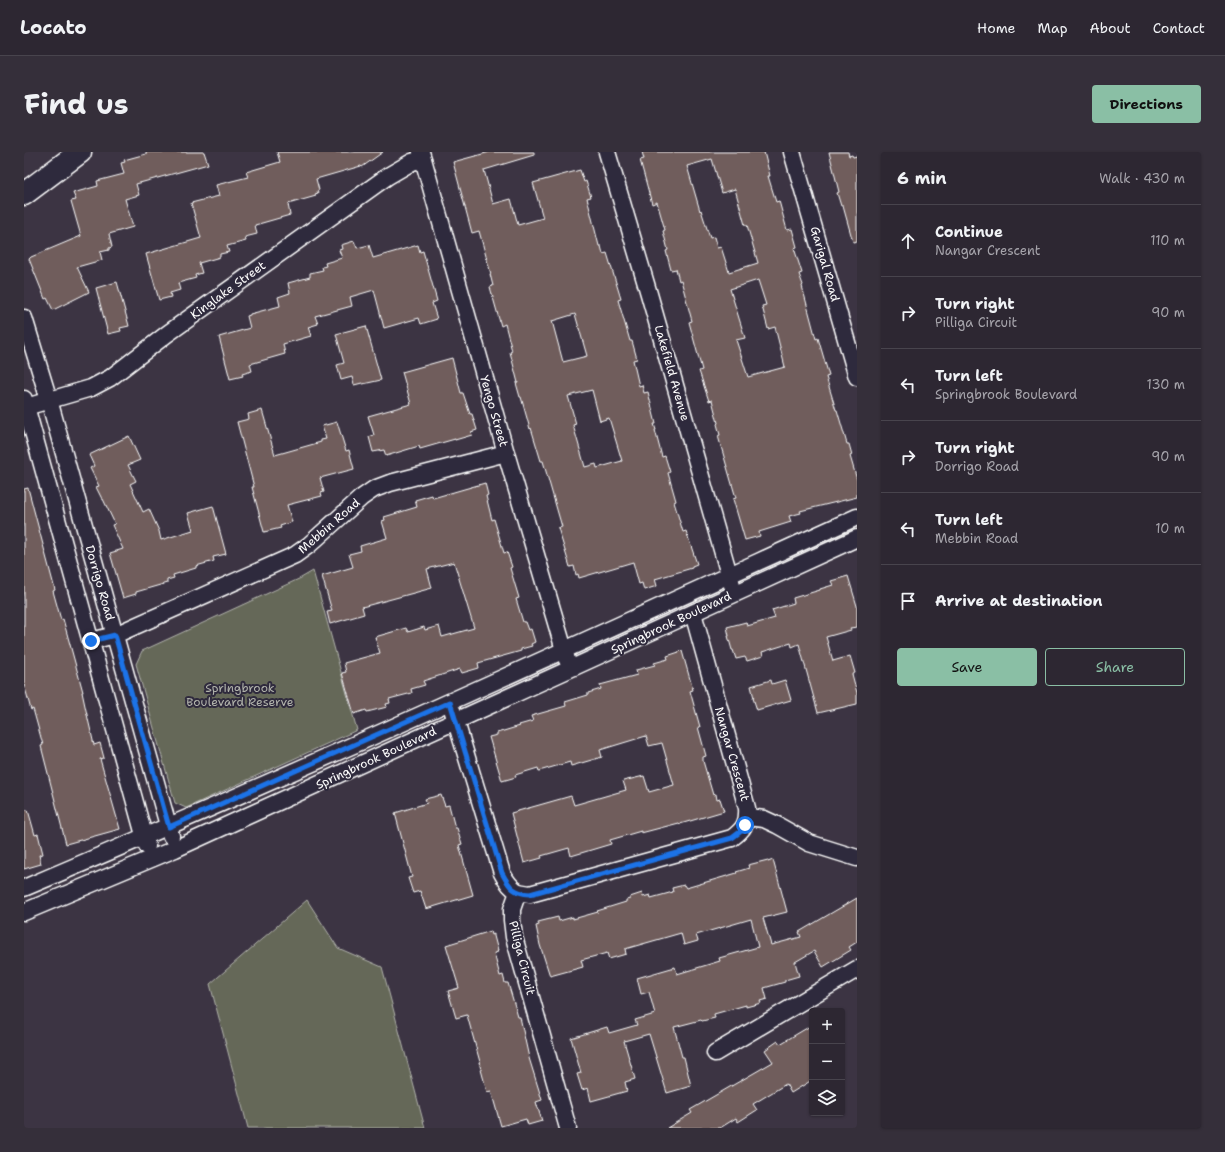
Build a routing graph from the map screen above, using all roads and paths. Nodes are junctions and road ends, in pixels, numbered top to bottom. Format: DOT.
graph roads {
  1 [pos="80,152"];
  2 [pos="607,152"];
  3 [pos="792,152"];
  4 [pos="422,156"];
  5 [pos="24,194"];
  6 [pos="24,318"];
  7 [pos="857,376"];
  8 [pos="49,400"];
  9 [pos="25,403"];
  10 [pos="506,453"];
  11 [pos="857,517"];
  12 [pos="857,538"];
  13 [pos="730,575"];
  14 [pos="734,594"];
  15 [pos="693,613"];
  16 [pos="115,635"];
  17 [pos="91,641"];
  18 [pos="564,650"];
  19 [pos="569,669"];
  20 [pos="450,702"];
  21 [pos="456,721"];
  22 [pos="748,816"];
  23 [pos="169,827"];
  24 [pos="145,837"];
  25 [pos="175,849"];
  26 [pos="857,858"];
  27 [pos="151,859"];
  28 [pos="24,888"];
  29 [pos="518,892"];
  30 [pos="24,912"];
  31 [pos="857,969"];
  32 [pos="715,1052"];
  33 [pos="568,1128"];
  1 -- 5 [label="street"];
  2 -- 13 [label="street, Lakefield Avenue"];
  3 -- 7 [label="street, Garigal Road"];
  4 -- 8 [label="street, Kinglake Street"];
  4 -- 10 [label="street, Yengo Street"];
  6 -- 8 [label="street, Dorrigo Road"];
  8 -- 9 [label="street, Kinglake Street"];
  8 -- 16 [label="street, Dorrigo Road"];
  9 -- 17 [label="street, Dorrigo Road"];
  10 -- 16 [label="street, Mebbin Road"];
  10 -- 18 [label="street, Yengo Street"];
  11 -- 13 [label="street, Springbrook Boulevard"];
  12 -- 14 [label="street, Springbrook Boulevard"];
  13 -- 14 [label="street, Lakefield Avenue"];
  13 -- 18 [label="street, Springbrook Boulevard"];
  14 -- 15 [label="street, Springbrook Boulevard"];
  15 -- 19 [label="street, Springbrook Boulevard"];
  15 -- 22 [label="street, Nangar Crescent"];
  16 -- 17 [label="street, Mebbin Road"];
  16 -- 23 [label="street, Dorrigo Road"];
  17 -- 24 [label="street, Dorrigo Road"];
  18 -- 19 [label="street, Yengo Street"];
  18 -- 20 [label="street, Springbrook Boulevard"];
  19 -- 21 [label="street, Springbrook Boulevard"];
  20 -- 21 [label="street"];
  20 -- 23 [label="street, Springbrook Boulevard"];
  21 -- 25 [label="street, Springbrook Boulevard"];
  21 -- 29 [label="street"];
  22 -- 26 [label="street"];
  22 -- 29 [label="street, Nangar Crescent"];
  23 -- 24 [label="street, Springbrook Boulevard"];
  23 -- 25 [label="street, Dorrigo Road"];
  24 -- 27 [label="street, Dorrigo Road"];
  24 -- 28 [label="street, Springbrook Boulevard"];
  25 -- 27 [label="street, Springbrook Boulevard"];
  27 -- 30 [label="street, Springbrook Boulevard"];
  29 -- 33 [label="street, Pilliga Circuit"];
  31 -- 32 [label="street"];
}
